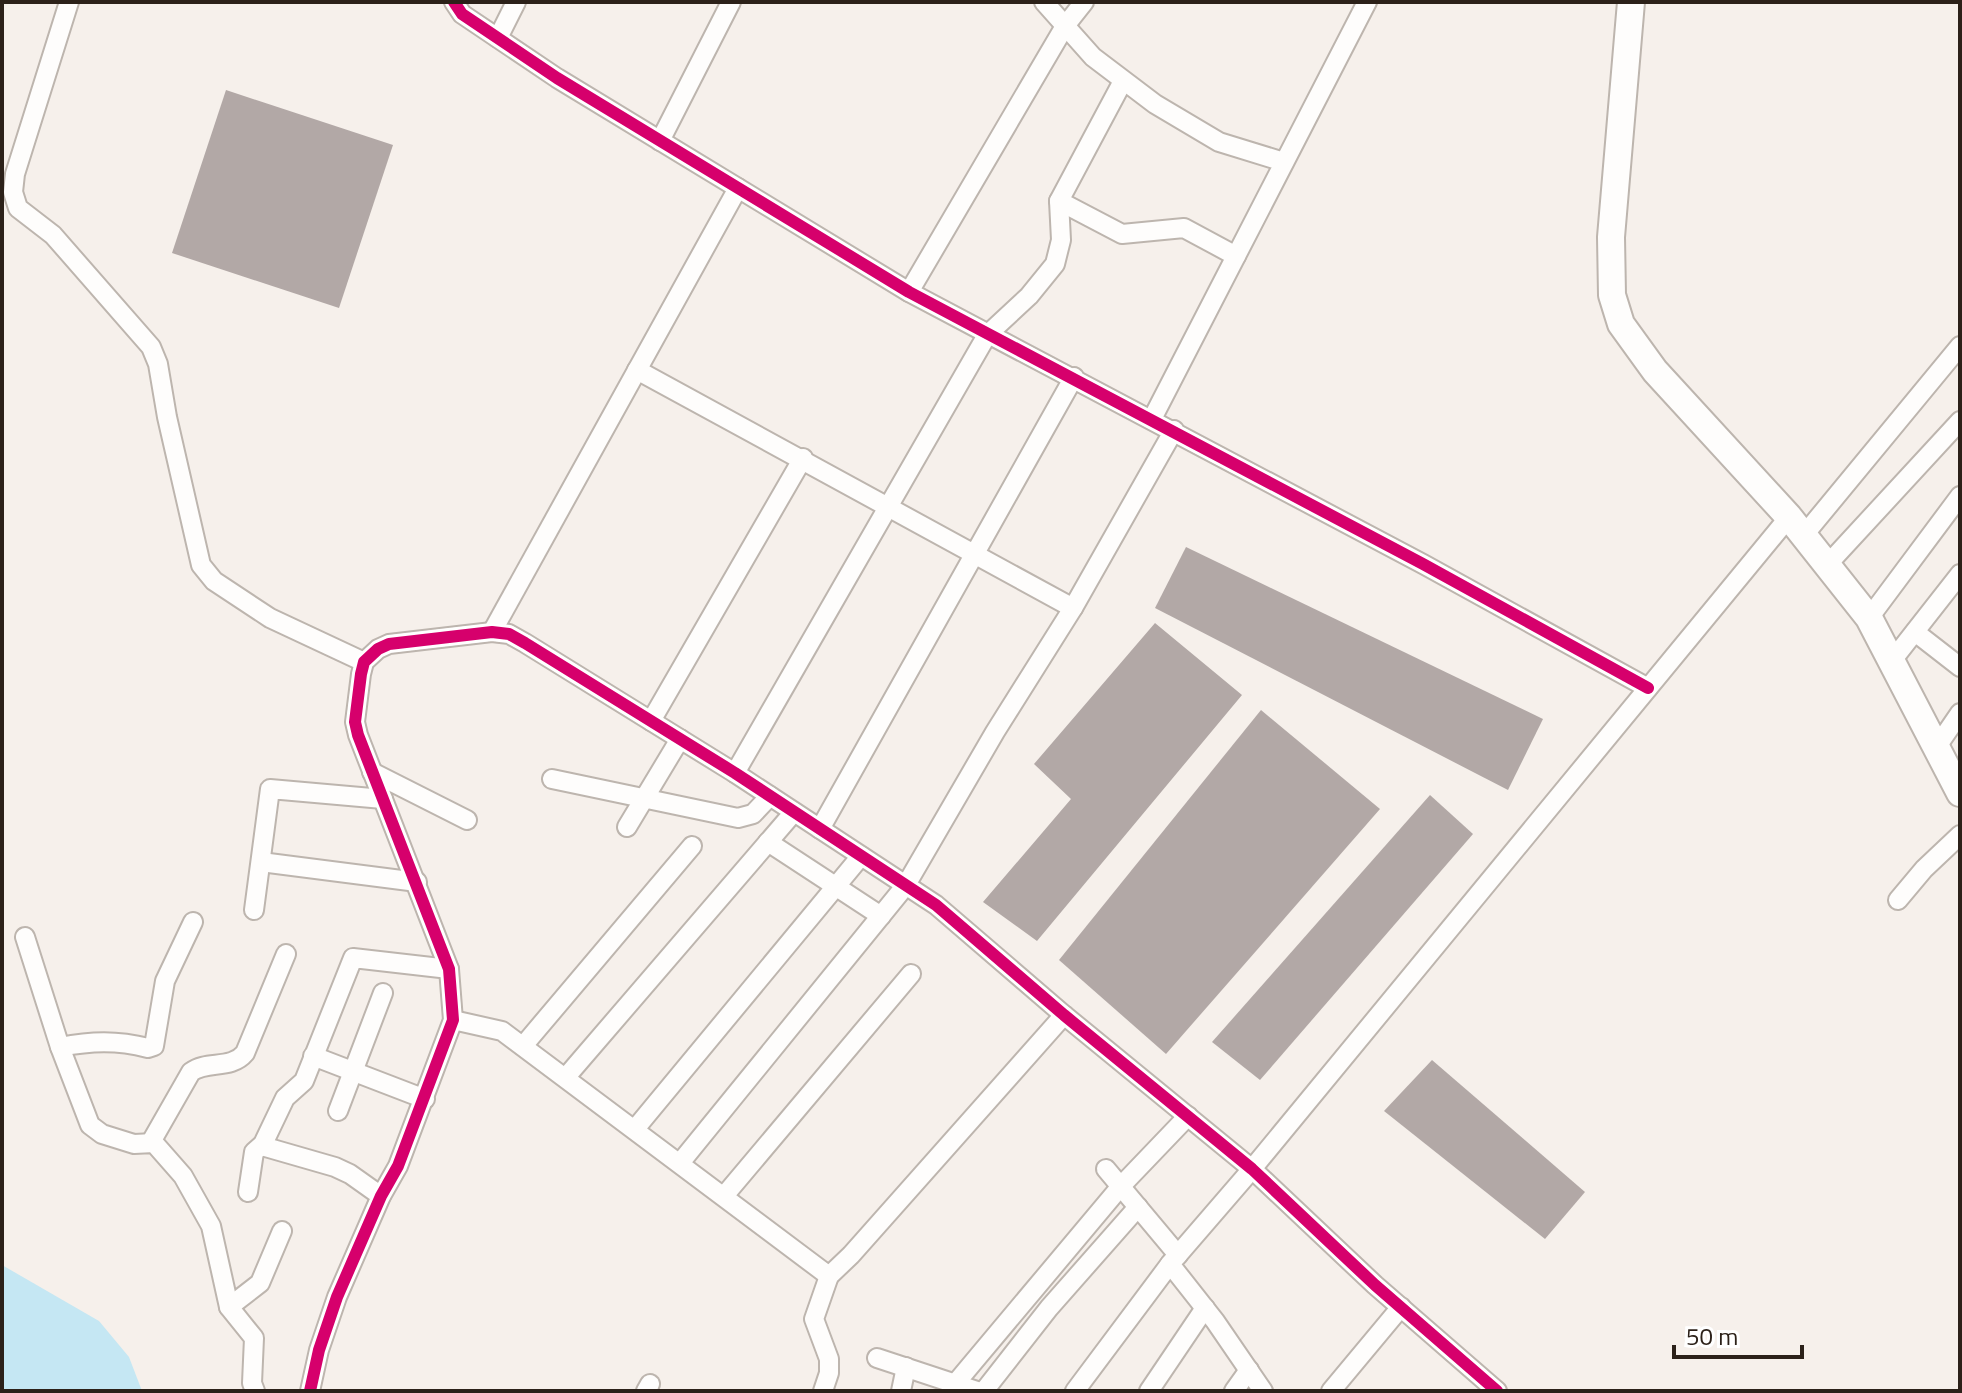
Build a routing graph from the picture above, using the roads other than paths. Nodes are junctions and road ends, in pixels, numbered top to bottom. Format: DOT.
graph roads {
  1 [pos="69,2"];
  2 [pos="454,2"];
  3 [pos="516,2"];
  4 [pos="731,2"];
  5 [pos="1044,2"];
  6 [pos="1084,2"];
  7 [pos="1367,2"];
  8 [pos="1631,2"];
  9 [pos="1065,26"];
  10 [pos="498,38"];
  11 [pos="1123,81"];
  12 [pos="660,141"];
  13 [pos="1284,162"];
  14 [pos="738,188"];
  15 [pos="1059,201"];
  16 [pos="1236,256"];
  17 [pos="909,292"];
  18 [pos="987,335"];
  19 [pos="1960,346"];
  20 [pos="637,370"];
  21 [pos="1074,377"];
  22 [pos="1152,419"];
  23 [pos="1960,421"];
  24 [pos="1174,430"];
  25 [pos="803,458"];
  26 [pos="1960,496"];
  27 [pos="887,507"];
  28 [pos="1796,526"];
  29 [pos="974,554"];
  30 [pos="1828,564"];
  31 [pos="1960,574"];
  32 [pos="1954,596"];
  33 [pos="1073,608"];
  34 [pos="1869,618"];
  35 [pos="492,632"];
  36 [pos="1915,632"];
  37 [pos="364,662"];
  38 [pos="1891,662"];
  39 [pos="1960,667"];
  40 [pos="1648,688"];
  41 [pos="1960,713"];
  42 [pos="651,721"];
  43 [pos="680,739"];
  44 [pos="1947,744"];
  45 [pos="372,772"];
  46 [pos="735,773"];
  47 [pos="552,779"];
  48 [pos="1960,793"];
  49 [pos="770,796"];
  50 [pos="645,798"];
  51 [pos="383,799"];
  52 [pos="794,812"];
  53 [pos="467,820"];
  54 [pos="627,827"];
  55 [pos="820,829"];
  56 [pos="1960,835"];
  57 [pos="768,842"];
  58 [pos="692,846"];
  59 [pos="861,856"];
  60 [pos="261,862"];
  61 [pos="417,882"];
  62 [pos="906,885"];
  63 [pos="835,887"];
  64 [pos="1898,900"];
  65 [pos="254,910"];
  66 [pos="881,916"];
  67 [pos="193,922"];
  68 [pos="25,937"];
  69 [pos="286,954"];
  70 [pos="449,969"];
  71 [pos="911,974"];
  72 [pos="383,993"];
  73 [pos="1064,1015"];
  74 [pos="453,1020"];
  75 [pos="523,1046"];
  76 [pos="60,1047"];
  77 [pos="313,1056"];
  78 [pos="353,1071"];
  79 [pos="566,1077"];
  80 [pos="425,1099"];
  81 [pos="338,1111"];
  82 [pos="1188,1116"];
  83 [pos="635,1129"];
  84 [pos="151,1142"];
  85 [pos="262,1146"];
  86 [pos="680,1163"];
  87 [pos="1106,1169"];
  88 [pos="1252,1169"];
  89 [pos="1121,1186"];
  90 [pos="248,1192"];
  91 [pos="381,1196"];
  92 [pos="724,1196"];
  93 [pos="1138,1207"];
  94 [pos="282,1231"];
  95 [pos="1174,1260"];
  96 [pos="829,1276"];
  97 [pos="229,1307"];
  98 [pos="1401,1307"];
  99 [pos="1205,1308"];
  100 [pos="877,1358"];
  101 [pos="906,1367"];
  102 [pos="1249,1370"];
  103 [pos="955,1384"];
  104 [pos="1492,1389"];
  105 [pos="255,1391"];
  106 [pos="310,1391"];
  107 [pos="823,1391"];
  108 [pos="901,1391"];
  109 [pos="977,1391"];
  110 [pos="984,1391"];
  111 [pos="1075,1391"];
  112 [pos="1149,1391"];
  113 [pos="1234,1391"];
  114 [pos="1263,1391"];
  115 [pos="1331,1391"];
  1 -- 37 [label="street"];
  2 -- 10 [label="street"];
  3 -- 10 [label="street"];
  4 -- 12 [label="street"];
  5 -- 9 [label="street"];
  6 -- 9 [label="street"];
  7 -- 13 [label="street"];
  8 -- 28 [label="street"];
  9 -- 11 [label="street"];
  9 -- 17 [label="street"];
  10 -- 12 [label="street"];
  11 -- 13 [label="street"];
  11 -- 15 [label="street"];
  12 -- 14 [label="street"];
  13 -- 16 [label="street"];
  14 -- 17 [label="street"];
  14 -- 20 [label="street"];
  15 -- 16 [label="street"];
  15 -- 18 [label="street"];
  16 -- 22 [label="street"];
  17 -- 18 [label="street"];
  18 -- 21 [label="street"];
  18 -- 27 [label="street"];
  19 -- 28 [label="street"];
  20 -- 25 [label="street"];
  20 -- 35 [label="street"];
  21 -- 22 [label="street"];
  21 -- 29 [label="street"];
  22 -- 24 [label="street"];
  23 -- 30 [label="street"];
  24 -- 33 [label="street"];
  24 -- 40 [label="street"];
  25 -- 27 [label="street"];
  25 -- 42 [label="street"];
  26 -- 34 [label="street"];
  27 -- 29 [label="street"];
  27 -- 46 [label="street"];
  28 -- 30 [label="street"];
  28 -- 40 [label="street"];
  29 -- 33 [label="street"];
  29 -- 55 [label="street"];
  30 -- 34 [label="street"];
  31 -- 32 [label="street"];
  32 -- 36 [label="street"];
  33 -- 62 [label="street"];
  34 -- 38 [label="street"];
  35 -- 37 [label="street"];
  35 -- 42 [label="street"];
  36 -- 38 [label="street"];
  36 -- 39 [label="street"];
  37 -- 45 [label="street"];
  38 -- 44 [label="street"];
  40 -- 88 [label="street"];
  41 -- 44 [label="street"];
  42 -- 43 [label="street"];
  43 -- 46 [label="street"];
  43 -- 50 [label="street"];
  44 -- 48 [label="street"];
  45 -- 51 [label="street"];
  45 -- 53 [label="street"];
  46 -- 49 [label="street"];
  47 -- 50 [label="street"];
  49 -- 50 [label="street"];
  49 -- 52 [label="street"];
  50 -- 54 [label="street"];
  51 -- 60 [label="street"];
  51 -- 61 [label="street"];
  52 -- 55 [label="street"];
  52 -- 57 [label="street"];
  55 -- 59 [label="street"];
  56 -- 64 [label="street"];
  57 -- 63 [label="street"];
  57 -- 79 [label="street"];
  58 -- 75 [label="street"];
  59 -- 62 [label="street"];
  59 -- 63 [label="street"];
  60 -- 61 [label="street"];
  60 -- 65 [label="street"];
  61 -- 70 [label="street"];
  62 -- 66 [label="street"];
  62 -- 73 [label="street"];
  63 -- 66 [label="street"];
  63 -- 83 [label="street"];
  66 -- 86 [label="street"];
  67 -- 76 [label="street"];
  68 -- 76 [label="street"];
  69 -- 84 [label="street"];
  70 -- 74 [label="street"];
  70 -- 77 [label="street"];
  71 -- 92 [label="street"];
  72 -- 78 [label="street"];
  73 -- 82 [label="street"];
  73 -- 96 [label="street"];
  74 -- 75 [label="street"];
  74 -- 80 [label="street"];
  75 -- 79 [label="street"];
  76 -- 84 [label="street"];
  77 -- 78 [label="street"];
  77 -- 85 [label="street"];
  78 -- 80 [label="street"];
  78 -- 81 [label="street"];
  79 -- 83 [label="street"];
  80 -- 91 [label="street"];
  82 -- 88 [label="street"];
  82 -- 89 [label="street"];
  83 -- 86 [label="street"];
  84 -- 97 [label="street"];
  85 -- 90 [label="street"];
  85 -- 91 [label="street"];
  86 -- 92 [label="street"];
  87 -- 89 [label="street"];
  88 -- 95 [label="street"];
  88 -- 98 [label="street"];
  89 -- 93 [label="street"];
  89 -- 103 [label="street"];
  91 -- 106 [label="street"];
  92 -- 96 [label="street"];
  93 -- 95 [label="street"];
  93 -- 110 [label="street"];
  94 -- 97 [label="street"];
  95 -- 99 [label="street"];
  95 -- 111 [label="street"];
  96 -- 107 [label="street"];
  97 -- 105 [label="street"];
  98 -- 104 [label="street"];
  98 -- 115 [label="street"];
  99 -- 102 [label="street"];
  99 -- 112 [label="street"];
  100 -- 101 [label="street"];
  101 -- 103 [label="street"];
  101 -- 108 [label="street"];
  102 -- 113 [label="street"];
  102 -- 114 [label="street"];
  103 -- 109 [label="street"];
}
